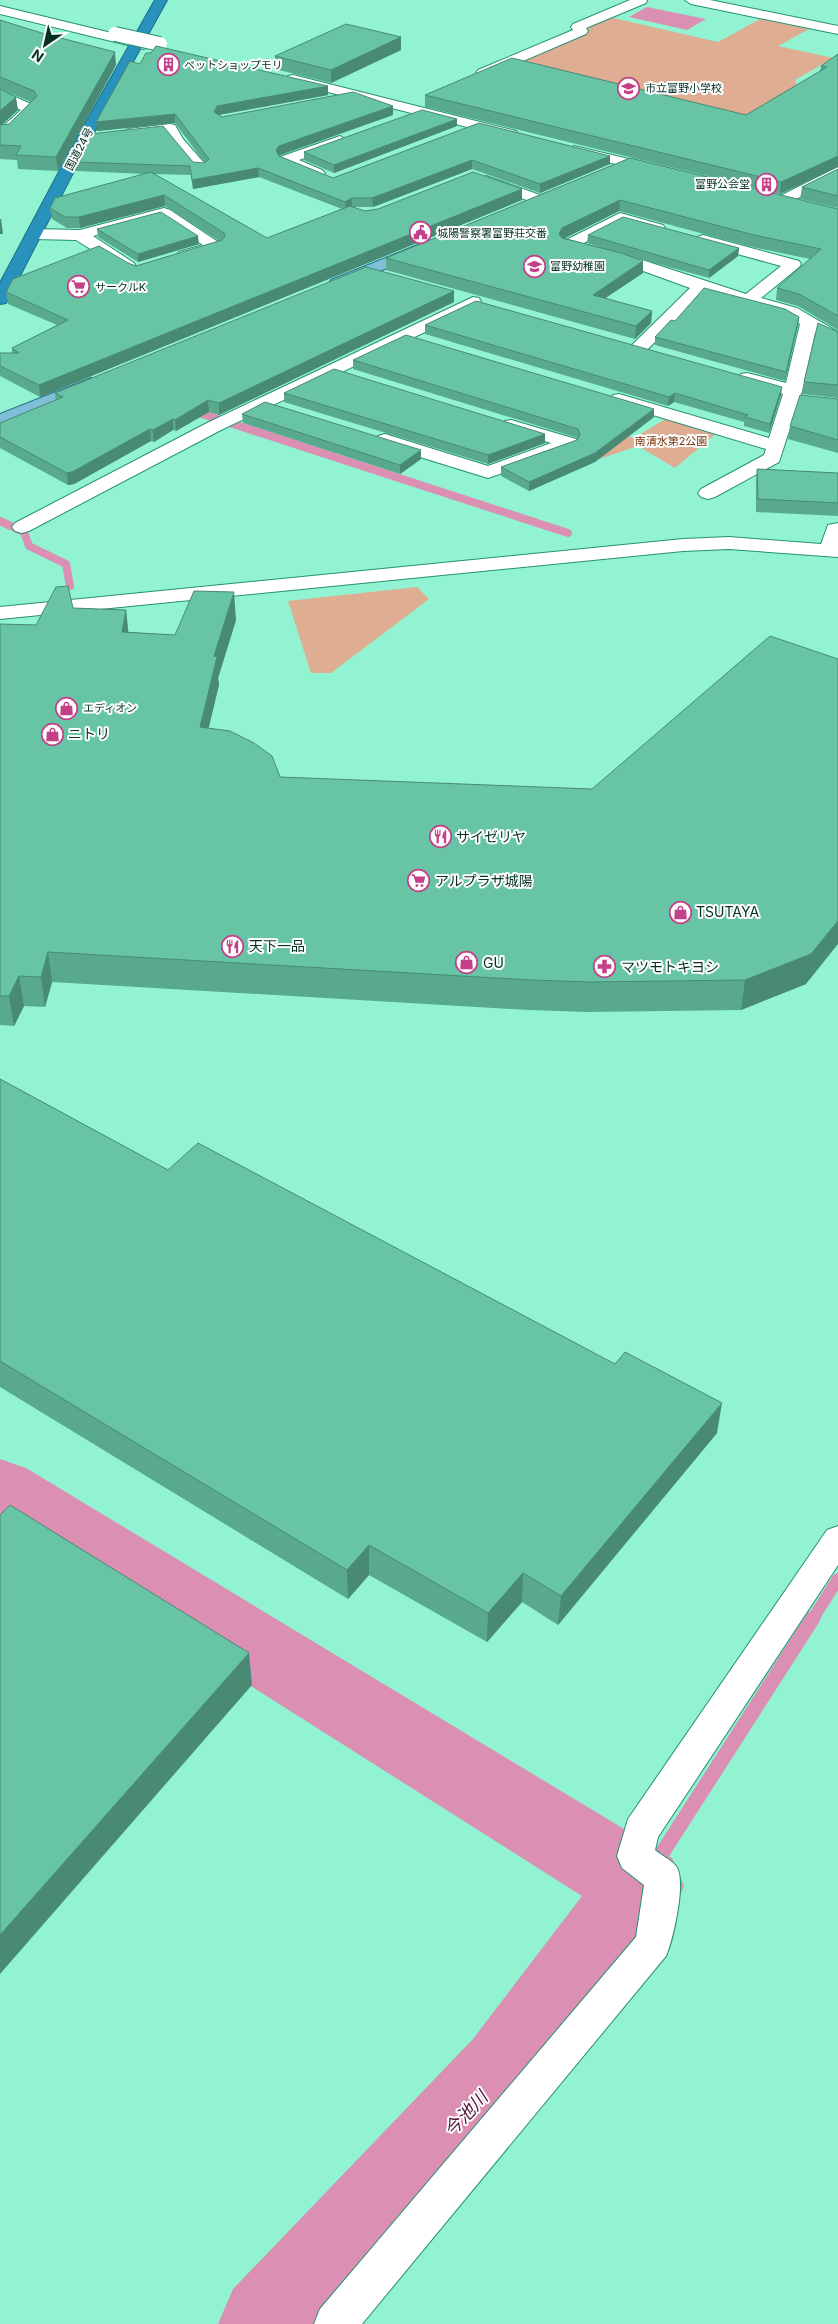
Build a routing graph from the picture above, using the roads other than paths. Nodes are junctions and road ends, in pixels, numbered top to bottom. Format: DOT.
graph roads {
  1 [pos="161,0"];
  2 [pos="641,0"];
  3 [pos="691,0"];
  4 [pos="4,13"];
  5 [pos="838,30"];
  6 [pos="115,34"];
  7 [pos="137,44"];
  8 [pos="160,44"];
  9 [pos="174,51"];
  10 [pos="280,76"];
  11 [pos="467,80"];
  12 [pos="0,94"];
  13 [pos="355,96"];
  14 [pos="327,101"];
  15 [pos="415,106"];
  16 [pos="392,121"];
  17 [pos="476,126"];
  18 [pos="0,134"];
  19 [pos="356,134"];
  20 [pos="449,136"];
  21 [pos="84,138"];
  22 [pos="524,138"];
  23 [pos="562,147"];
  24 [pos="633,165"];
  25 [pos="200,167"];
  26 [pos="838,172"];
  27 [pos="601,174"];
  28 [pos="473,176"];
  29 [pos="334,180"];
  30 [pos="555,192"];
  31 [pos="762,196"];
  32 [pos="538,200"];
  33 [pos="781,201"];
  34 [pos="800,206"];
  35 [pos="520,207"];
  36 [pos="668,230"];
  37 [pos="34,234"];
  38 [pos="80,235"];
  39 [pos="687,236"];
  40 [pos="431,244"];
  41 [pos="171,260"];
  42 [pos="145,268"];
  43 [pos="366,271"];
  44 [pos="393,278"];
  45 [pos="701,286"];
  46 [pos="320,289"];
  47 [pos="446,294"];
  48 [pos="750,298"];
  49 [pos="0,299"];
  50 [pos="473,302"];
  51 [pos="492,307"];
  52 [pos="809,324"];
  53 [pos="406,335"];
  54 [pos="838,339"];
  55 [pos="425,341"];
  56 [pos="620,343"];
  57 [pos="638,348"];
  58 [pos="657,354"];
  59 [pos="334,370"];
  60 [pos="730,374"];
  61 [pos="110,376"];
  62 [pos="353,376"];
  63 [pos="605,395"];
  64 [pos="792,395"];
  65 [pos="810,402"];
  66 [pos="264,403"];
  67 [pos="292,412"];
  68 [pos="494,420"];
  69 [pos="0,421"];
  70 [pos="367,435"];
  71 [pos="776,446"];
  72 [pos="708,494"];
  73 [pos="22,527"];
  74 [pos="838,529"];
  75 [pos="834,550"];
  76 [pos="0,613"];
  77 [pos="838,1538"];
  78 [pos="335,2324"];
  1 -- 7 [label="highway, 国道24号"];
  2 -- 11 [label="street"];
  3 -- 5 [label="street"];
  4 -- 7 [label="street"];
  6 -- 8 [label="street, bridge"];
  7 -- 9 [label="street"];
  7 -- 21 [label="highway, 国道24号"];
  10 -- 13 [label="street"];
  12 -- 18 [label="street"];
  13 -- 14 [label="street"];
  13 -- 15 [label="street"];
  15 -- 16 [label="street"];
  15 -- 17 [label="street"];
  17 -- 20 [label="street"];
  17 -- 22 [label="street"];
  19 -- 29 [label="street"];
  21 -- 25 [label="street"];
  21 -- 37 [label="highway, 国道24号"];
  23 -- 24 [label="street"];
  24 -- 27 [label="main road"];
  26 -- 33 [label="street"];
  28 -- 32 [label="street"];
  30 -- 32 [label="main road"];
  31 -- 33 [label="main road"];
  32 -- 35 [label="main road"];
  33 -- 34 [label="main road"];
  36 -- 45 [label="street"];
  37 -- 38 [label="street"];
  37 -- 49 [label="highway, 国道24号"];
  38 -- 41 [label="street"];
  38 -- 42 [label="street"];
  39 -- 48 [label="street"];
  40 -- 43 [label="main road"];
  43 -- 44 [label="street"];
  43 -- 46 [label="main road"];
  45 -- 48 [label="street"];
  45 -- 57 [label="street"];
  47 -- 50 [label="street"];
  48 -- 52 [label="street"];
  50 -- 51 [label="street"];
  50 -- 53 [label="street"];
  52 -- 54 [label="street"];
  52 -- 64 [label="street"];
  53 -- 55 [label="street"];
  53 -- 59 [label="street"];
  56 -- 57 [label="street"];
  57 -- 58 [label="street"];
  59 -- 62 [label="street"];
  59 -- 66 [label="street"];
  60 -- 64 [label="street"];
  61 -- 69 [label="main road"];
  63 -- 71 [label="street"];
  64 -- 65 [label="street"];
  64 -- 71 [label="street"];
  66 -- 67 [label="street"];
  66 -- 73 [label="street"];
  68 -- 70 [label="street"];
  71 -- 72 [label="street"];
  74 -- 75 [label="street"];
  75 -- 76 [label="street"];
  77 -- 78 [label="street"];
}
